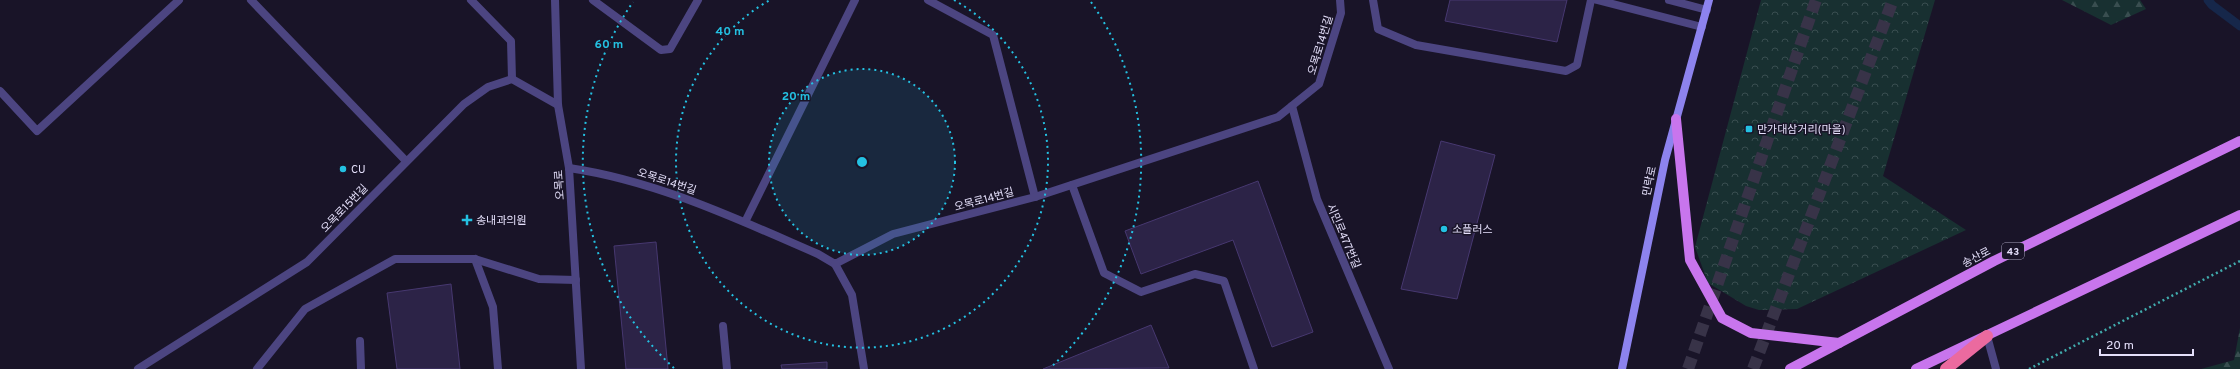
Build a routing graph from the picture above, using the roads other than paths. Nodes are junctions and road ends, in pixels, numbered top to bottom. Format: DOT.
graph roads {
  1 [pos="179,0"];
  2 [pos="251,0"];
  3 [pos="470,0"];
  4 [pos="555,0"];
  5 [pos="593,0"];
  6 [pos="698,0"];
  7 [pos="855,0"];
  8 [pos="928,0"];
  9 [pos="1340,0"];
  10 [pos="1372,0"];
  11 [pos="1591,0"];
  12 [pos="1597,0"];
  13 [pos="1669,0"];
  14 [pos="1709,0"];
  15 [pos="1707,10"];
  16 [pos="1702,27"];
  17 [pos="512,80"];
  18 [pos="0,91"];
  19 [pos="558,105"];
  20 [pos="1292,106"];
  21 [pos="1676,119"];
  22 [pos="2240,141"];
  23 [pos="406,161"];
  24 [pos="569,168"];
  25 [pos="1072,185"];
  26 [pos="1035,197"];
  27 [pos="2240,215"];
  28 [pos="745,222"];
  29 [pos="475,259"];
  30 [pos="835,264"];
  31 [pos="576,280"];
  32 [pos="723,326"];
  33 [pos="1987,336"];
  34 [pos="360,341"];
  35 [pos="1839,343"];
  36 [pos="138,369"];
  37 [pos="257,369"];
  38 [pos="361,369"];
  39 [pos="498,369"];
  40 [pos="581,369"];
  41 [pos="727,369"];
  42 [pos="864,369"];
  43 [pos="1253,369"];
  44 [pos="1388,369"];
  45 [pos="1622,369"];
  46 [pos="1790,369"];
  47 [pos="1916,369"];
  48 [pos="1946,369"];
  49 [pos="1996,369"];
  1 -- 18 [label="street"];
  2 -- 23 [label="street"];
  3 -- 17 [label="street"];
  4 -- 19 [label="street, 오목로"];
  5 -- 6 [label="street"];
  7 -- 28 [label="street"];
  8 -- 26 [label="street"];
  9 -- 20 [label="street, 오목로14번길"];
  10 -- 11 [label="street"];
  12 -- 16 [label="street"];
  13 -- 15 [label="street"];
  14 -- 15 [label="main road, 민락로"];
  15 -- 16 [label="main road, 민락로"];
  16 -- 21 [label="main road, 민락로"];
  17 -- 19 [label="street"];
  17 -- 23 [label="street, 오목로15번길"];
  19 -- 24 [label="street, 오목로"];
  20 -- 25 [label="street, 오목로14번길"];
  20 -- 44 [label="street, 시민로477번길"];
  21 -- 35 [label="main road"];
  21 -- 45 [label="main road, 민락로"];
  22 -- 35 [label="main road, 송산로 / 43"];
  23 -- 36 [label="street, 오목로15번길"];
  24 -- 28 [label="street, 오목로14번길"];
  24 -- 31 [label="street, 오목로"];
  25 -- 26 [label="street, 오목로14번길"];
  25 -- 43 [label="street"];
  26 -- 30 [label="street, 오목로14번길"];
  27 -- 33 [label="main road"];
  28 -- 30 [label="street, 오목로14번길"];
  29 -- 31 [label="street"];
  29 -- 37 [label="street"];
  29 -- 39 [label="street"];
  30 -- 42 [label="street"];
  31 -- 40 [label="street, 오목로"];
  32 -- 41 [label="street"];
  33 -- 47 [label="main road"];
  33 -- 48 [label="highway"];
  33 -- 49 [label="street"];
  34 -- 38 [label="street"];
  35 -- 46 [label="main road, 송산로 / 43"];
}
